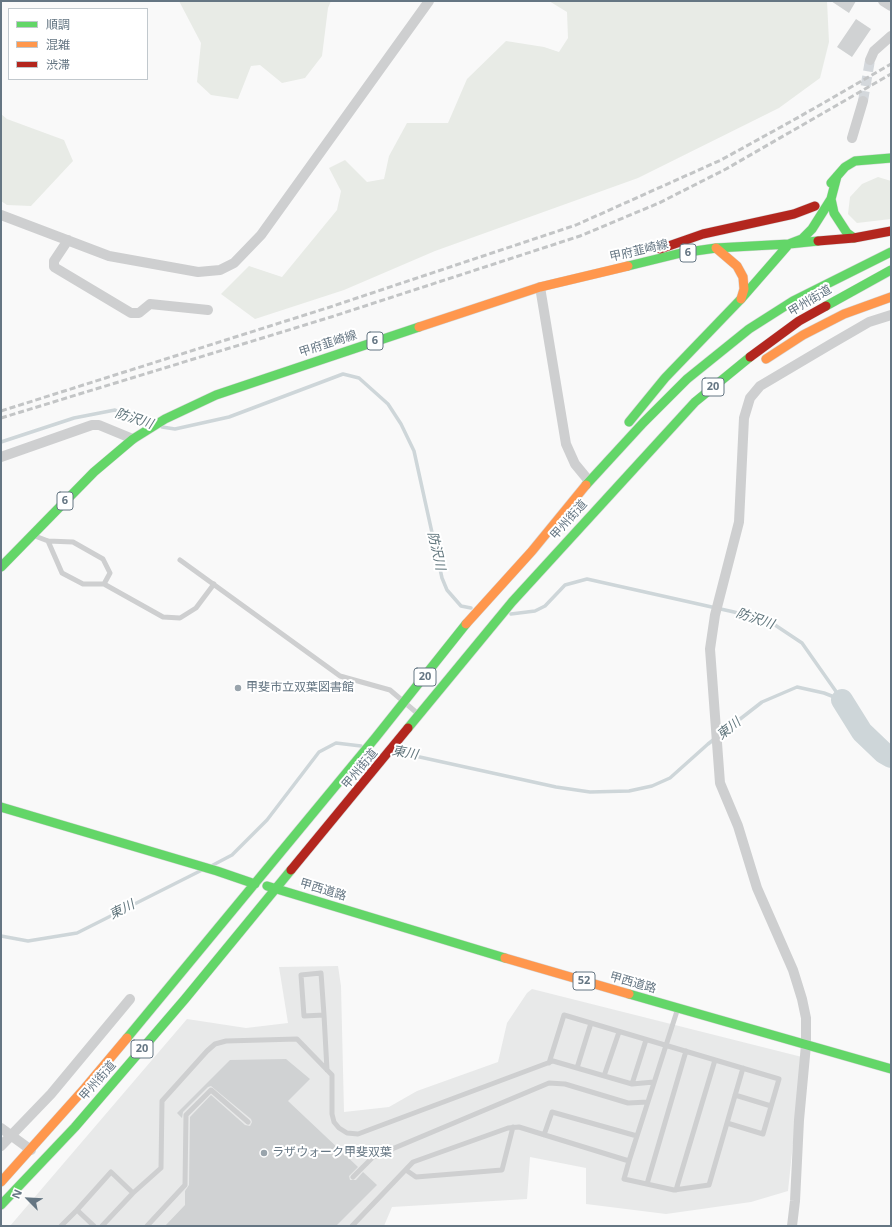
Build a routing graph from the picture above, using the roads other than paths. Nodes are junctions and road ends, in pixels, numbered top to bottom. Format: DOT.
graph roads {
  1 [pos="428,1"];
  2 [pos="883,1"];
  3 [pos="891,6"];
  4 [pos="891,36"];
  5 [pos="870,60"];
  6 [pos="863,101"];
  7 [pos="852,138"];
  8 [pos="891,158"];
  9 [pos="837,176"];
  10 [pos="831,199"];
  11 [pos="815,206"];
  12 [pos="1,215"];
  13 [pos="891,231"];
  14 [pos="854,238"];
  15 [pos="68,240"];
  16 [pos="789,244"];
  17 [pos="716,248"];
  18 [pos="891,252"];
  19 [pos="891,270"];
  20 [pos="588,274"];
  21 [pos="540,287"];
  22 [pos="891,296"];
  23 [pos="741,300"];
  24 [pos="208,310"];
  25 [pos="891,315"];
  26 [pos="756,366"];
  27 [pos="744,375"];
  28 [pos="726,389"];
  29 [pos="687,424"];
  30 [pos="133,439"];
  31 [pos="1,457"];
  32 [pos="589,481"];
  33 [pos="32,534"];
  34 [pos="48,541"];
  35 [pos="565,543"];
  36 [pos="180,560"];
  37 [pos="1,567"];
  38 [pos="104,584"];
  39 [pos="214,584"];
  40 [pos="404,702"];
  41 [pos="420,715"];
  42 [pos="1,807"];
  43 [pos="254,884"];
  44 [pos="278,889"];
  45 [pos="130,999"];
  46 [pos="678,1008"];
  47 [pos="324,1015"];
  48 [pos="591,1023"];
  49 [pos="619,1032"];
  50 [pos="646,1040"];
  51 [pos="666,1045"];
  52 [pos="806,1045"];
  53 [pos="686,1051"];
  54 [pos="715,1060"];
  55 [pos="549,1063"];
  56 [pos="577,1068"];
  57 [pos="743,1068"];
  58 [pos="891,1069"];
  59 [pos="327,1070"];
  60 [pos="604,1076"];
  61 [pos="654,1082"];
  62 [pos="632,1084"];
  63 [pos="735,1095"];
  64 [pos="648,1102"];
  65 [pos="772,1106"];
  66 [pos="248,1122"];
  67 [pos="727,1123"];
  68 [pos="75,1127"];
  69 [pos="1,1128"];
  70 [pos="512,1128"];
  71 [pos="11,1135"];
  72 [pos="544,1135"];
  73 [pos="637,1136"];
  74 [pos="1,1146"];
  75 [pos="31,1150"];
  76 [pos="629,1161"];
  77 [pos="406,1170"];
  78 [pos="353,1177"];
  79 [pos="1,1182"];
  80 [pos="647,1184"];
  81 [pos="676,1190"];
  82 [pos="134,1193"];
  83 [pos="16,1204"];
  84 [pos="1,1205"];
  85 [pos="77,1210"];
  86 [pos="61,1226"];
  87 [pos="94,1226"];
  88 [pos="102,1226"];
  89 [pos="147,1226"];
  90 [pos="352,1226"];
  91 [pos="792,1226"];
  1 -- 15 [label="street"];
  2 -- 3 [label="street"];
  4 -- 5 [label="street"];
  6 -- 7 [label="street"];
  8 -- 9 [label="main road"];
  9 -- 10 [label="main road, 甲府韮崎線 / 6"];
  9 -- 11 [label="main road"];
  10 -- 14 [label="main road"];
  10 -- 16 [label="main road, 甲府韮崎線 / 6"];
  11 -- 16 [label="main road"];
  11 -- 20 [label="main road"];
  12 -- 15 [label="street"];
  13 -- 14 [label="main road"];
  14 -- 16 [label="main road"];
  15 -- 24 [label="street"];
  16 -- 17 [label="main road, 甲府韮崎線 / 6"];
  16 -- 23 [label="main road"];
  17 -- 20 [label="main road, 甲府韮崎線 / 6"];
  17 -- 23 [label="main road"];
  18 -- 32 [label="main road, 甲州街道 / 20"];
  19 -- 35 [label="main road, 甲州街道 / 20"];
  20 -- 21 [label="main road, 甲府韮崎線 / 6"];
  21 -- 30 [label="main road, 甲府韮崎線 / 6"];
  21 -- 32 [label="street"];
  22 -- 26 [label="main road"];
  23 -- 32 [label="main road"];
  25 -- 52 [label="street"];
  27 -- 28 [label="main road"];
  29 -- 35 [label="main road"];
  30 -- 31 [label="street"];
  30 -- 33 [label="main road, 甲府韮崎線 / 6"];
  32 -- 40 [label="main road, 甲州街道 / 20"];
  33 -- 34 [label="lane"];
  33 -- 37 [label="main road, 甲府韮崎線 / 6"];
  34 -- 38 [label="lane"];
  34 -- 38 [label="lane"];
  35 -- 41 [label="main road, 甲州街道 / 20"];
  36 -- 39 [label="lane"];
  38 -- 39 [label="lane"];
  39 -- 40 [label="lane"];
  40 -- 41 [label="lane"];
  40 -- 43 [label="main road, 甲州街道 / 20"];
  41 -- 44 [label="main road, 甲州街道 / 20"];
  42 -- 43 [label="main road"];
  43 -- 44 [label="main road, 52"];
  43 -- 75 [label="main road, 甲州街道 / 20"];
  44 -- 46 [label="main road, 甲西道路 / 52"];
  44 -- 68 [label="main road, 甲州街道 / 20"];
  45 -- 71 [label="street"];
  46 -- 51 [label="lane"];
  46 -- 52 [label="main road, 甲西道路 / 52"];
  47 -- 47 [label="lane"];
  47 -- 59 [label="lane"];
  48 -- 49 [label="lane"];
  48 -- 55 [label="lane"];
  48 -- 56 [label="lane"];
  49 -- 50 [label="lane"];
  49 -- 60 [label="lane"];
  50 -- 51 [label="lane"];
  50 -- 62 [label="lane"];
  51 -- 53 [label="lane"];
  51 -- 61 [label="lane"];
  52 -- 58 [label="main road, 甲西道路 / 52"];
  52 -- 91 [label="street"];
  53 -- 54 [label="lane"];
  53 -- 80 [label="lane"];
  54 -- 57 [label="lane"];
  54 -- 81 [label="lane"];
  55 -- 56 [label="lane"];
  55 -- 59 [label="lane"];
  56 -- 60 [label="lane"];
  57 -- 63 [label="lane"];
  57 -- 65 [label="lane"];
  59 -- 82 [label="lane"];
  60 -- 62 [label="lane"];
  61 -- 62 [label="lane"];
  61 -- 64 [label="lane"];
  63 -- 65 [label="lane"];
  63 -- 67 [label="lane"];
  64 -- 73 [label="lane"];
  64 -- 78 [label="lane"];
  65 -- 67 [label="lane"];
  66 -- 89 [label="lane"];
  67 -- 81 [label="lane"];
  68 -- 83 [label="main road, 20"];
  68 -- 84 [label="main road, 甲州街道 / 20"];
  69 -- 71 [label="street"];
  70 -- 72 [label="lane"];
  70 -- 77 [label="lane"];
  70 -- 77 [label="lane"];
  71 -- 74 [label="street"];
  71 -- 75 [label="street"];
  72 -- 73 [label="lane"];
  72 -- 76 [label="lane"];
  73 -- 76 [label="lane"];
  75 -- 79 [label="main road, 甲州街道 / 20"];
  76 -- 80 [label="lane"];
  77 -- 90 [label="lane"];
  80 -- 81 [label="lane"];
  82 -- 85 [label="lane"];
  82 -- 88 [label="lane"];
  85 -- 86 [label="lane"];
  85 -- 87 [label="lane"];
}
